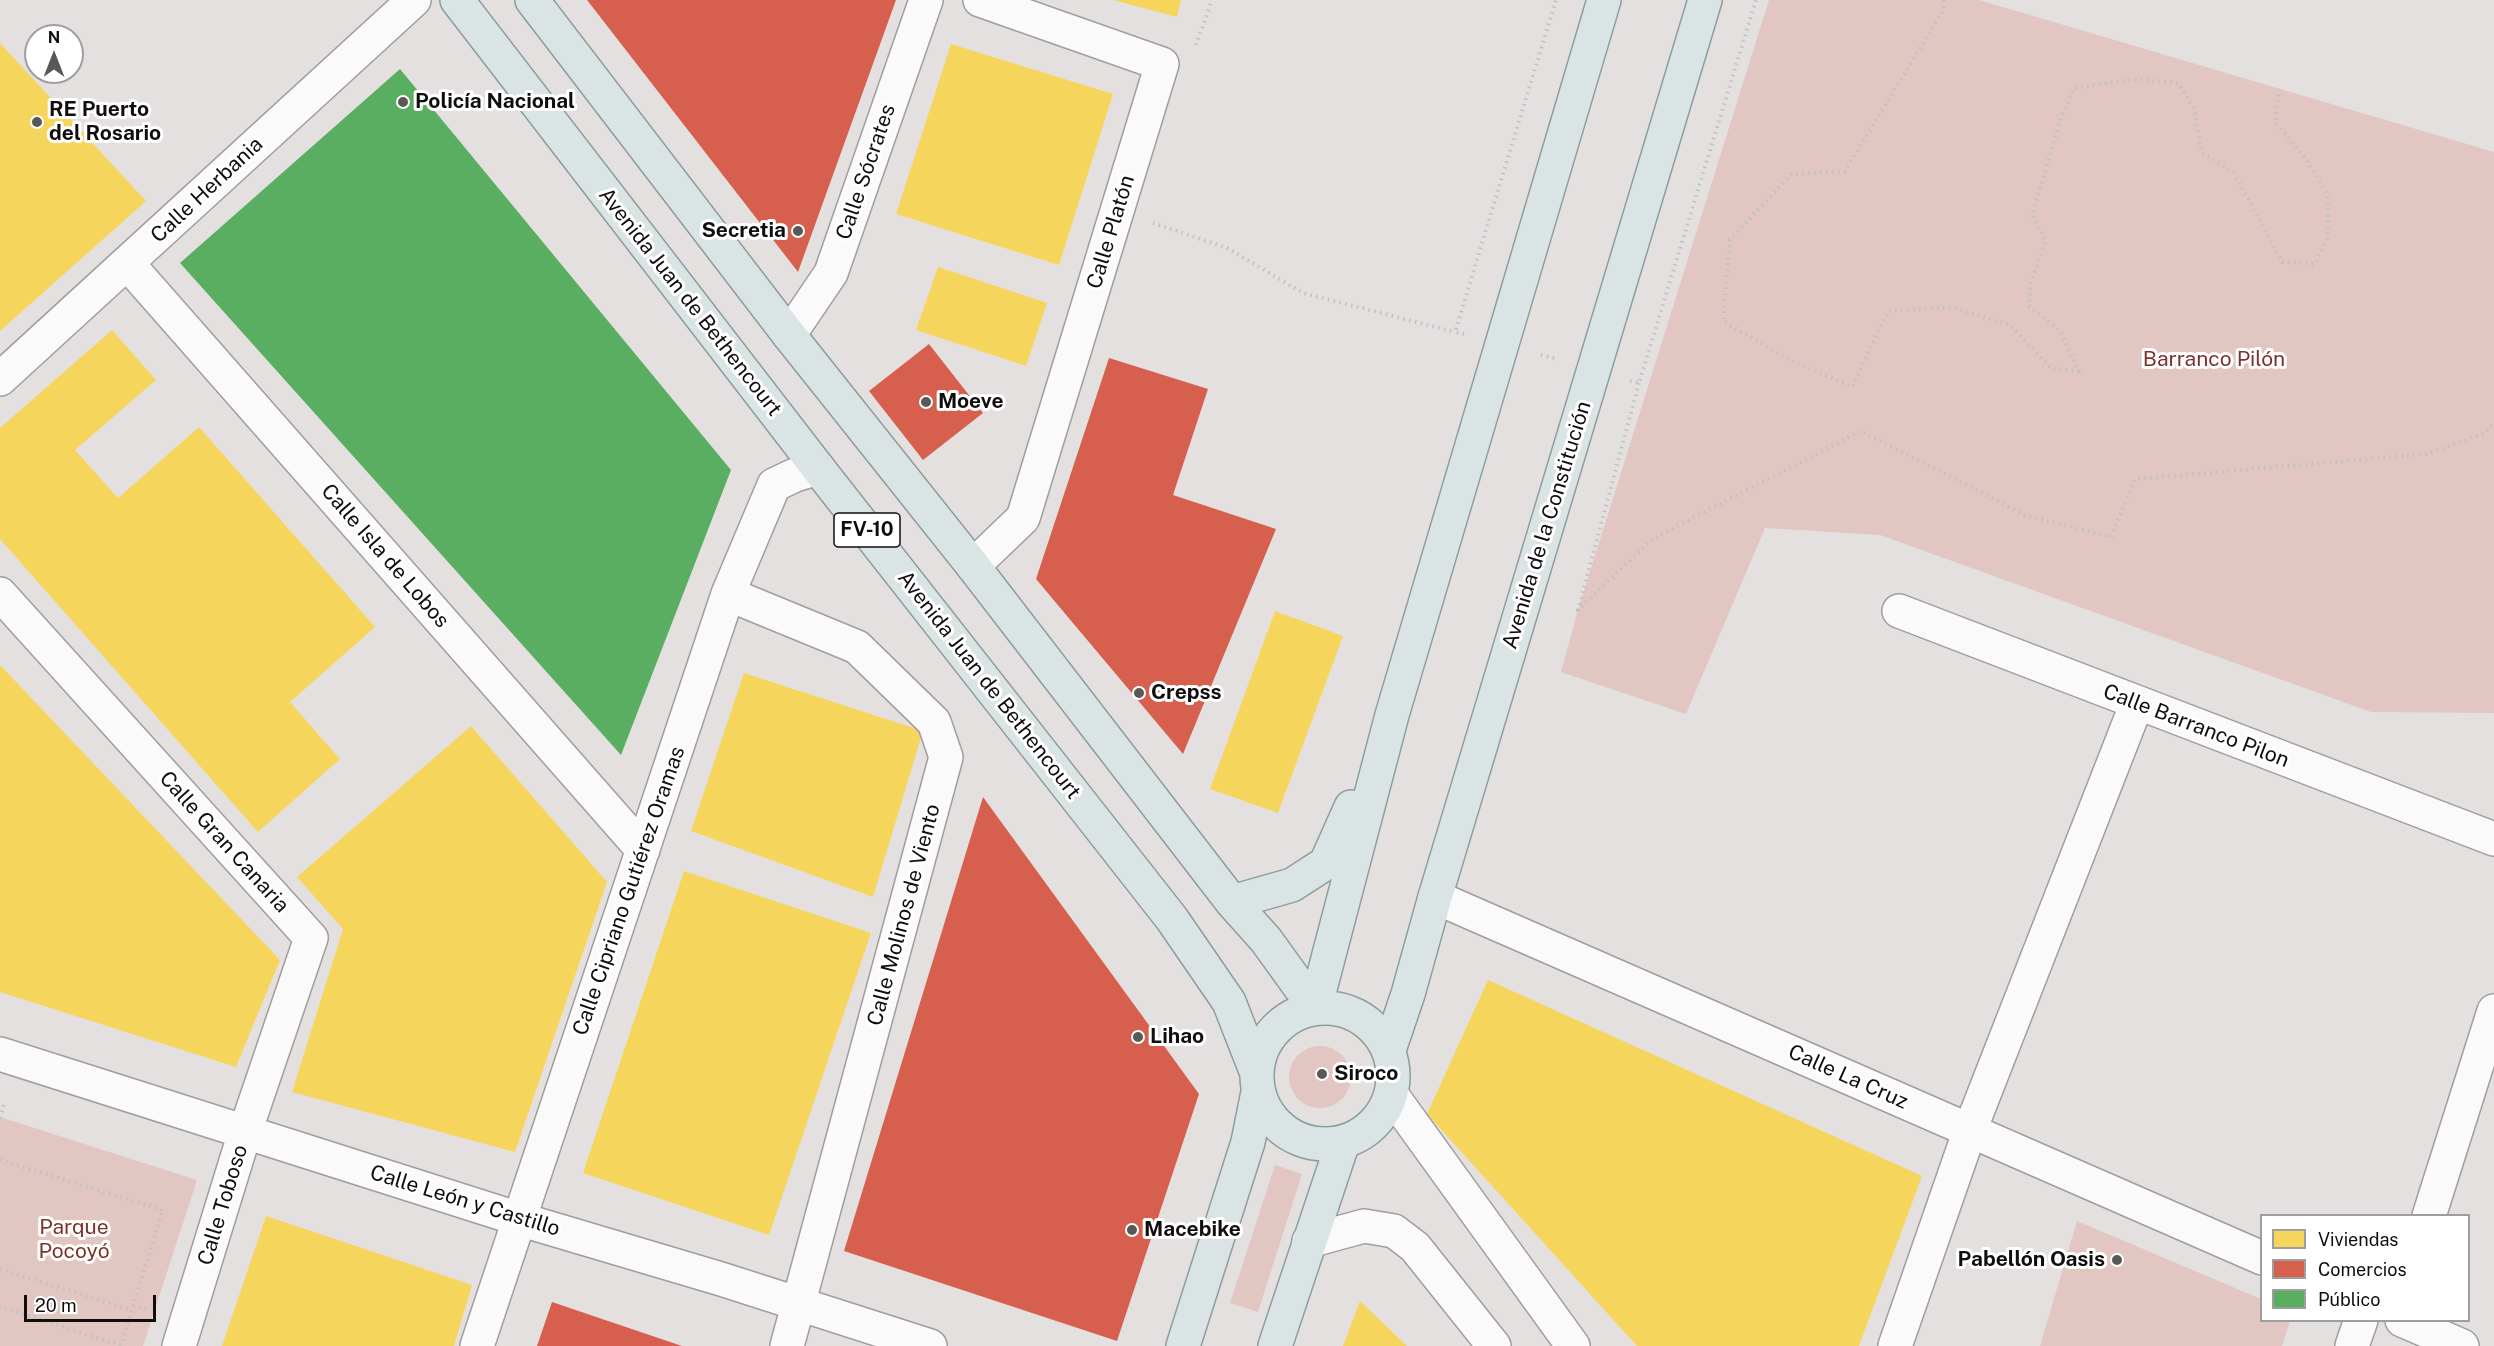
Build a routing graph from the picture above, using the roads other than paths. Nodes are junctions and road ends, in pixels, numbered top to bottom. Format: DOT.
graph roads {
  1 [pos="414,0"];
  2 [pos="457,0"];
  3 [pos="532,0"];
  4 [pos="926,0"];
  5 [pos="980,0"];
  6 [pos="1604,0"];
  7 [pos="1705,0"];
  8 [pos="127,263"];
  9 [pos="789,335"];
  10 [pos="0,379"];
  11 [pos="819,468"];
  12 [pos="973,566"];
  13 [pos="0,594"];
  14 [pos="728,594"];
  15 [pos="1899,611"];
  16 [pos="2137,703"];
  17 [pos="1392,716"];
  18 [pos="2494,839"];
  19 [pos="643,850"];
  20 [pos="1434,897"];
  21 [pos="1232,902"];
  22 [pos="1315,1008"];
  23 [pos="2494,1011"];
  24 [pos="1389,1050"];
  25 [pos="0,1054"];
  26 [pos="1257,1081"];
  27 [pos="1391,1094"];
  28 [pos="1970,1130"];
  29 [pos="245,1132"];
  30 [pos="1342,1142"];
  31 [pos="2429,1214"];
  32 [pos="519,1219"];
  33 [pos="1309,1240"];
  34 [pos="2260,1257"];
  35 [pos="800,1304"];
  36 [pos="2360,1322"];
  37 [pos="2407,1322"];
  38 [pos="179,1346"];
  39 [pos="477,1346"];
  40 [pos="787,1346"];
  41 [pos="930,1346"];
  42 [pos="1183,1346"];
  43 [pos="1275,1346"];
  44 [pos="1494,1346"];
  45 [pos="1573,1346"];
  46 [pos="1895,1346"];
  47 [pos="2352,1346"];
  48 [pos="2462,1346"];
  1 -- 8 [label="street, Calle Herbania"];
  2 -- 11 [label="main road, Avenida Juan de Bethencourt / FV-10"];
  3 -- 9 [label="main road, FV-10"];
  4 -- 9 [label="street, Calle Sócrates"];
  5 -- 12 [label="street, Calle Platón"];
  6 -- 17 [label="main road"];
  7 -- 20 [label="main road, Avenida de la Constitución"];
  8 -- 10 [label="street, Calle Herbania"];
  8 -- 19 [label="street, Calle Isla de Lobos"];
  9 -- 12 [label="main road, FV-10"];
  11 -- 14 [label="street, Calle Cipriano Gutiérez Oramas"];
  11 -- 26 [label="main road, Avenida Juan de Bethencourt / FV-10"];
  12 -- 21 [label="main road, FV-10"];
  13 -- 29 [label="street, Calle Gran Canaria"];
  14 -- 19 [label="street, Calle Cipriano Gutiérez Oramas"];
  14 -- 35 [label="street, Calle Molinos de Viento"];
  15 -- 16 [label="street, Calle Barranco Pilon"];
  16 -- 18 [label="street, Calle Barranco Pilon"];
  16 -- 28 [label="street"];
  17 -- 21 [label="main road"];
  17 -- 22 [label="main road"];
  19 -- 32 [label="street, Calle Cipriano Gutiérez Oramas"];
  20 -- 24 [label="main road, Avenida de la Constitución"];
  20 -- 28 [label="street, Calle La Cruz"];
  21 -- 22 [label="main road, FV-10"];
  22 -- 24 [label="main road"];
  22 -- 26 [label="main road"];
  23 -- 31 [label="street"];
  24 -- 27 [label="main road"];
  25 -- 29 [label="street, Calle León y Castillo"];
  26 -- 30 [label="main road"];
  26 -- 42 [label="main road"];
  27 -- 30 [label="main road"];
  27 -- 45 [label="street"];
  28 -- 34 [label="street, Calle La Cruz"];
  28 -- 46 [label="street"];
  29 -- 32 [label="street, Calle León y Castillo"];
  29 -- 38 [label="street, Calle Toboso"];
  30 -- 33 [label="main road"];
  32 -- 35 [label="street, Calle León y Castillo"];
  32 -- 39 [label="street, Calle Cipriano Gutiérez Oramas"];
  33 -- 43 [label="main road"];
  33 -- 44 [label="street"];
  35 -- 40 [label="street, Calle Molinos de Viento"];
  35 -- 41 [label="street, Calle León y Castillo"];
  36 -- 47 [label="street"];
  37 -- 48 [label="street"];
}
